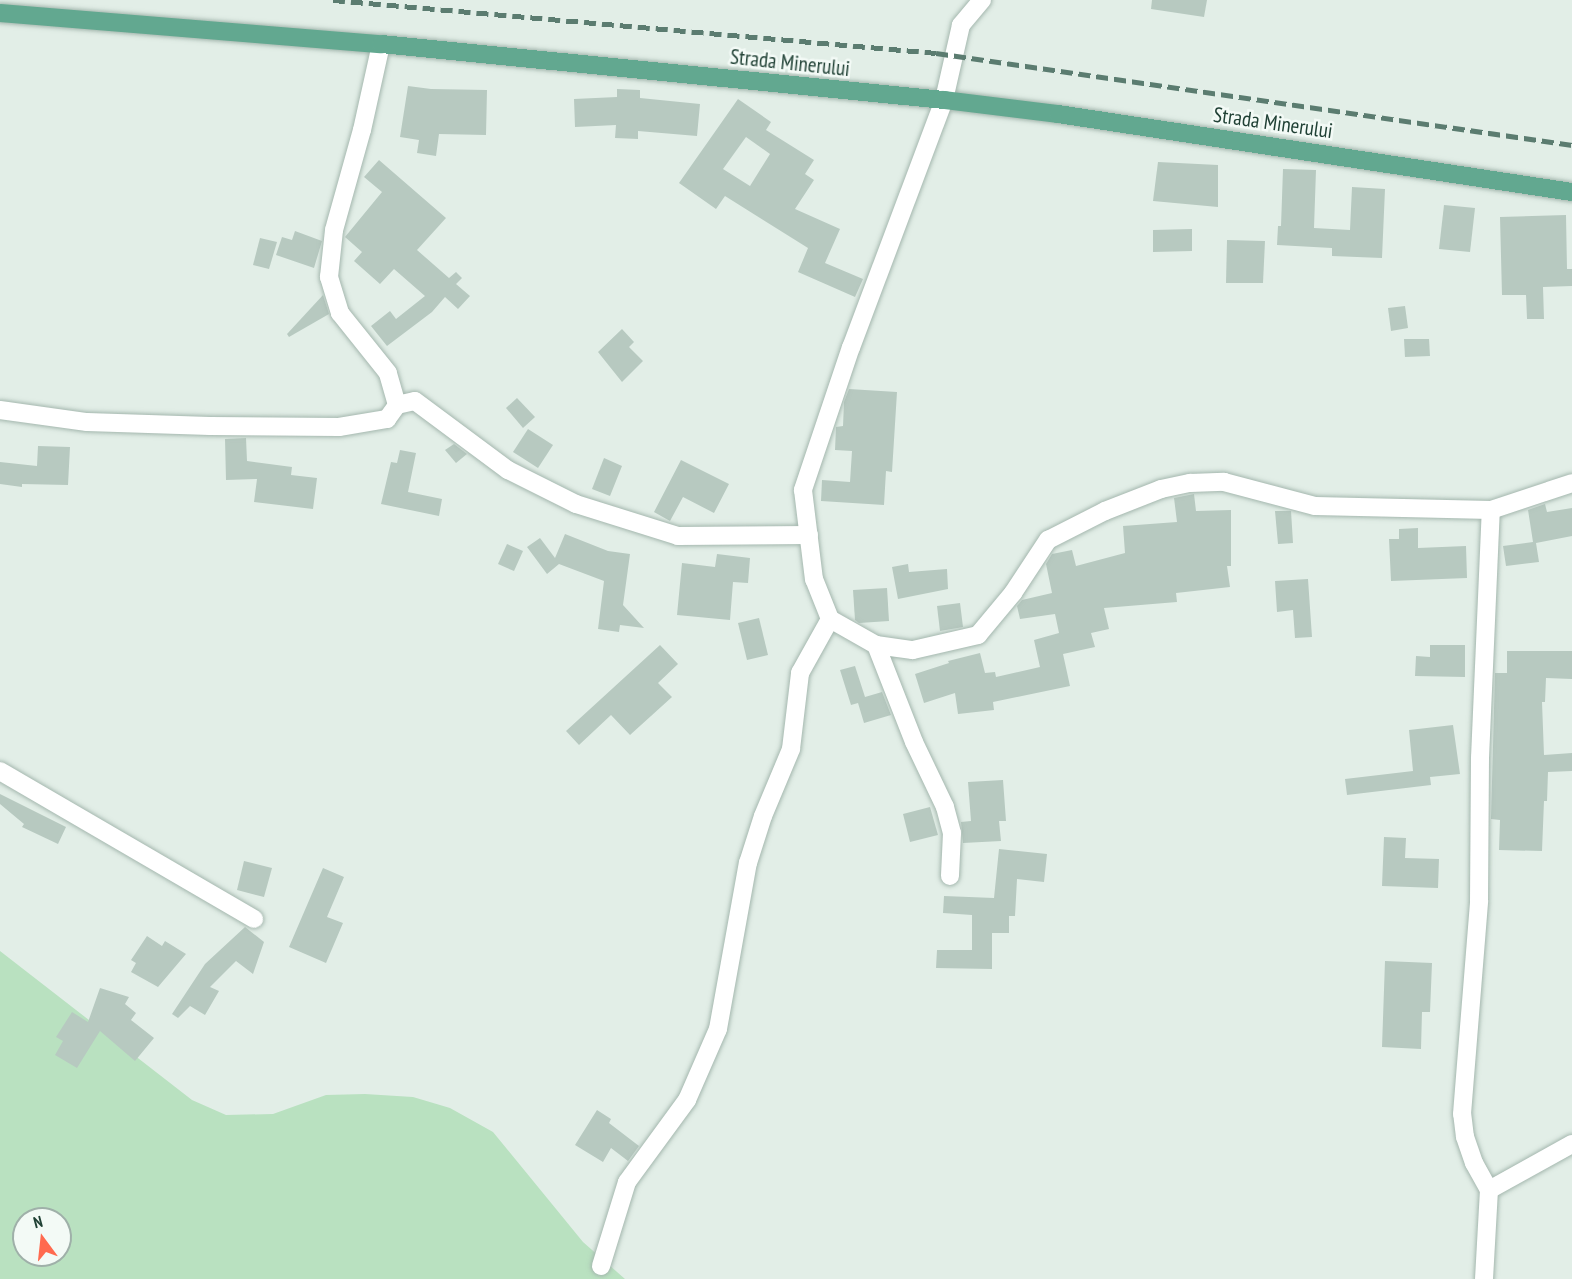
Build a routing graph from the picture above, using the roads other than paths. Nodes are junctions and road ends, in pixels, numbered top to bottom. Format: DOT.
graph roads {
  1 [pos="982,0"];
  2 [pos="0,13"];
  3 [pos="381,44"];
  4 [pos="944,100"];
  5 [pos="1572,192"];
  6 [pos="397,405"];
  7 [pos="0,410"];
  8 [pos="1572,483"];
  9 [pos="1491,510"];
  10 [pos="809,535"];
  11 [pos="830,619"];
  12 [pos="876,645"];
  13 [pos="0,771"];
  14 [pos="950,876"];
  15 [pos="254,919"];
  16 [pos="1572,1144"];
  17 [pos="1489,1190"];
  18 [pos="601,1266"];
  19 [pos="1484,1279"];
  1 -- 4 [label="street"];
  2 -- 3 [label="main road, Strada Minerului"];
  3 -- 4 [label="main road, Strada Minerului"];
  3 -- 6 [label="street"];
  4 -- 5 [label="main road, Strada Minerului"];
  4 -- 10 [label="street"];
  6 -- 7 [label="street"];
  6 -- 10 [label="street"];
  8 -- 9 [label="street"];
  9 -- 12 [label="street"];
  9 -- 17 [label="street"];
  10 -- 11 [label="street"];
  11 -- 12 [label="street"];
  11 -- 18 [label="street"];
  12 -- 14 [label="street"];
  13 -- 15 [label="street"];
  16 -- 17 [label="street"];
  17 -- 19 [label="street"];
}
